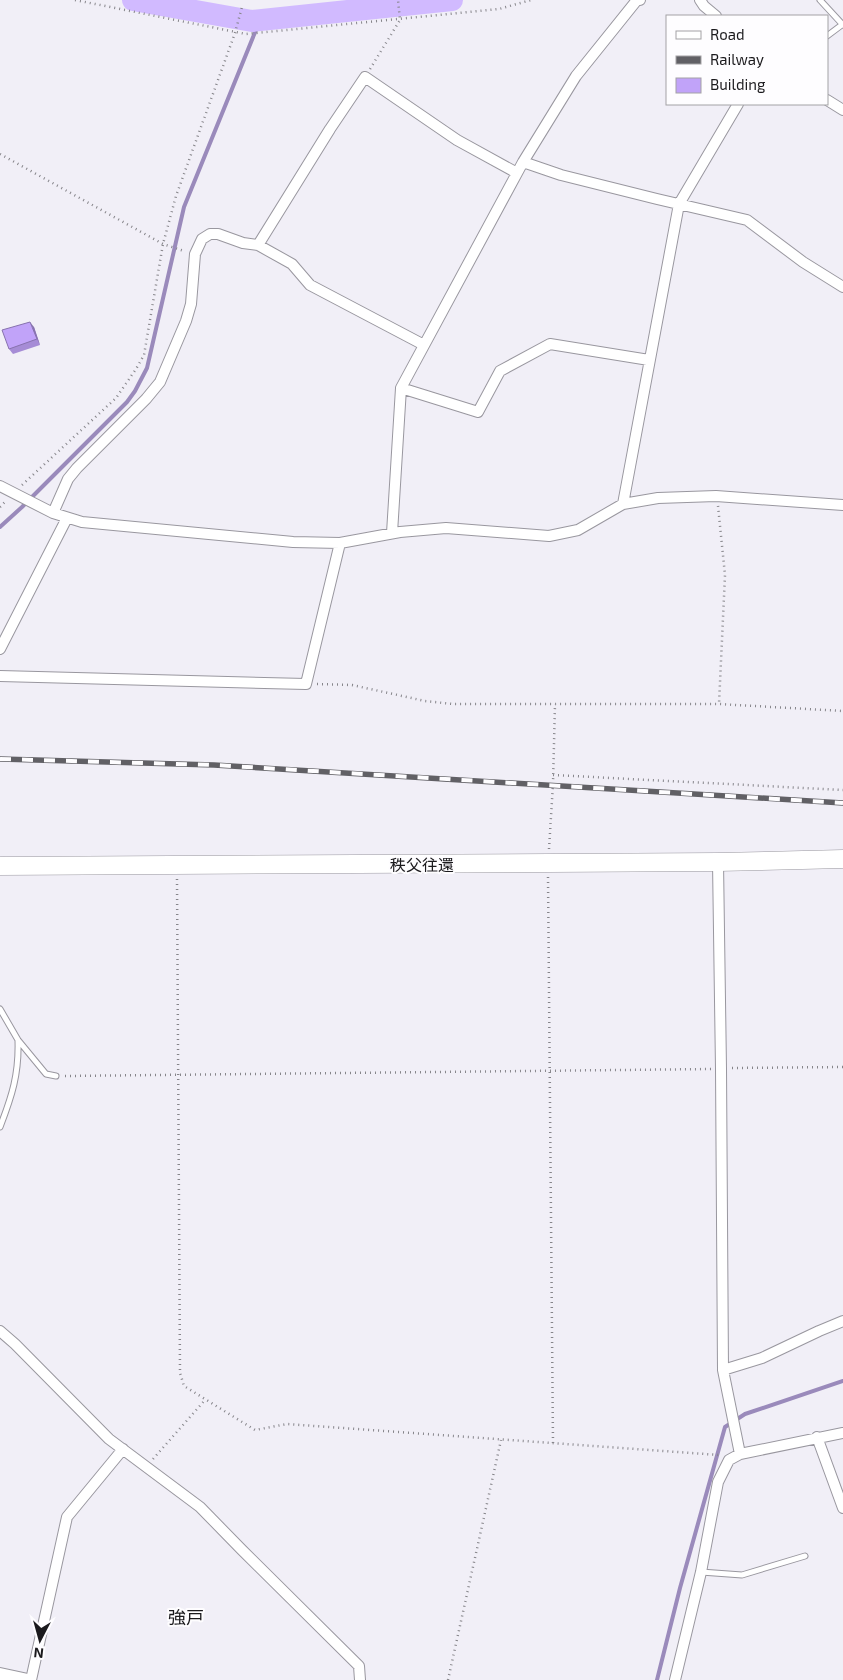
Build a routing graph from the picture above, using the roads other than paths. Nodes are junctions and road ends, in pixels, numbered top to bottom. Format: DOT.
graph roads {
  1 [pos="640,0"];
  2 [pos="700,0"];
  3 [pos="820,0"];
  4 [pos="715,15"];
  5 [pos="843,24"];
  6 [pos="828,35"];
  7 [pos="828,101"];
  8 [pos="737,105"];
  9 [pos="843,110"];
  10 [pos="523,162"];
  11 [pos="517,173"];
  12 [pos="678,204"];
  13 [pos="258,245"];
  14 [pos="843,287"];
  15 [pos="424,345"];
  16 [pos="649,360"];
  17 [pos="401,388"];
  18 [pos="0,486"];
  19 [pos="623,504"];
  20 [pos="843,505"];
  21 [pos="53,512"];
  22 [pos="67,518"];
  23 [pos="392,533"];
  24 [pos="340,542"];
  25 [pos="0,649"];
  26 [pos="0,676"];
  27 [pos="843,859"];
  28 [pos="718,862"];
  29 [pos="0,866"];
  30 [pos="0,1009"];
  31 [pos="18,1040"];
  32 [pos="56,1076"];
  33 [pos="0,1127"];
  34 [pos="843,1322"];
  35 [pos="0,1331"];
  36 [pos="723,1370"];
  37 [pos="843,1433"];
  38 [pos="817,1438"];
  39 [pos="123,1449"];
  40 [pos="740,1454"];
  41 [pos="843,1508"];
  42 [pos="805,1556"];
  43 [pos="701,1572"];
  44 [pos="0,1674"];
  45 [pos="29,1680"];
  46 [pos="360,1680"];
  47 [pos="675,1680"];
  1 -- 10 [label="street"];
  2 -- 4 [label="street"];
  3 -- 5 [label="lane"];
  5 -- 6 [label="lane"];
  7 -- 9 [label="street"];
  8 -- 12 [label="street"];
  10 -- 11 [label="street"];
  10 -- 12 [label="street"];
  11 -- 13 [label="street"];
  11 -- 15 [label="street"];
  12 -- 14 [label="street"];
  12 -- 16 [label="street"];
  13 -- 15 [label="street"];
  13 -- 21 [label="street"];
  15 -- 17 [label="street"];
  16 -- 17 [label="street"];
  16 -- 19 [label="street"];
  17 -- 23 [label="street"];
  18 -- 21 [label="street"];
  19 -- 20 [label="street"];
  19 -- 23 [label="street"];
  21 -- 22 [label="street"];
  22 -- 24 [label="street"];
  22 -- 25 [label="street"];
  23 -- 24 [label="street"];
  24 -- 26 [label="street"];
  27 -- 28 [label="highway, 秩父往還"];
  28 -- 29 [label="highway, 秩父往還"];
  28 -- 36 [label="street"];
  30 -- 31 [label="lane"];
  31 -- 32 [label="lane"];
  31 -- 33 [label="lane"];
  34 -- 36 [label="street"];
  35 -- 39 [label="street"];
  36 -- 40 [label="street"];
  37 -- 38 [label="street"];
  38 -- 40 [label="street"];
  38 -- 41 [label="street"];
  39 -- 45 [label="street"];
  39 -- 46 [label="street"];
  40 -- 43 [label="street"];
  42 -- 43 [label="lane"];
  43 -- 47 [label="street"];
  44 -- 45 [label="street"];
}
